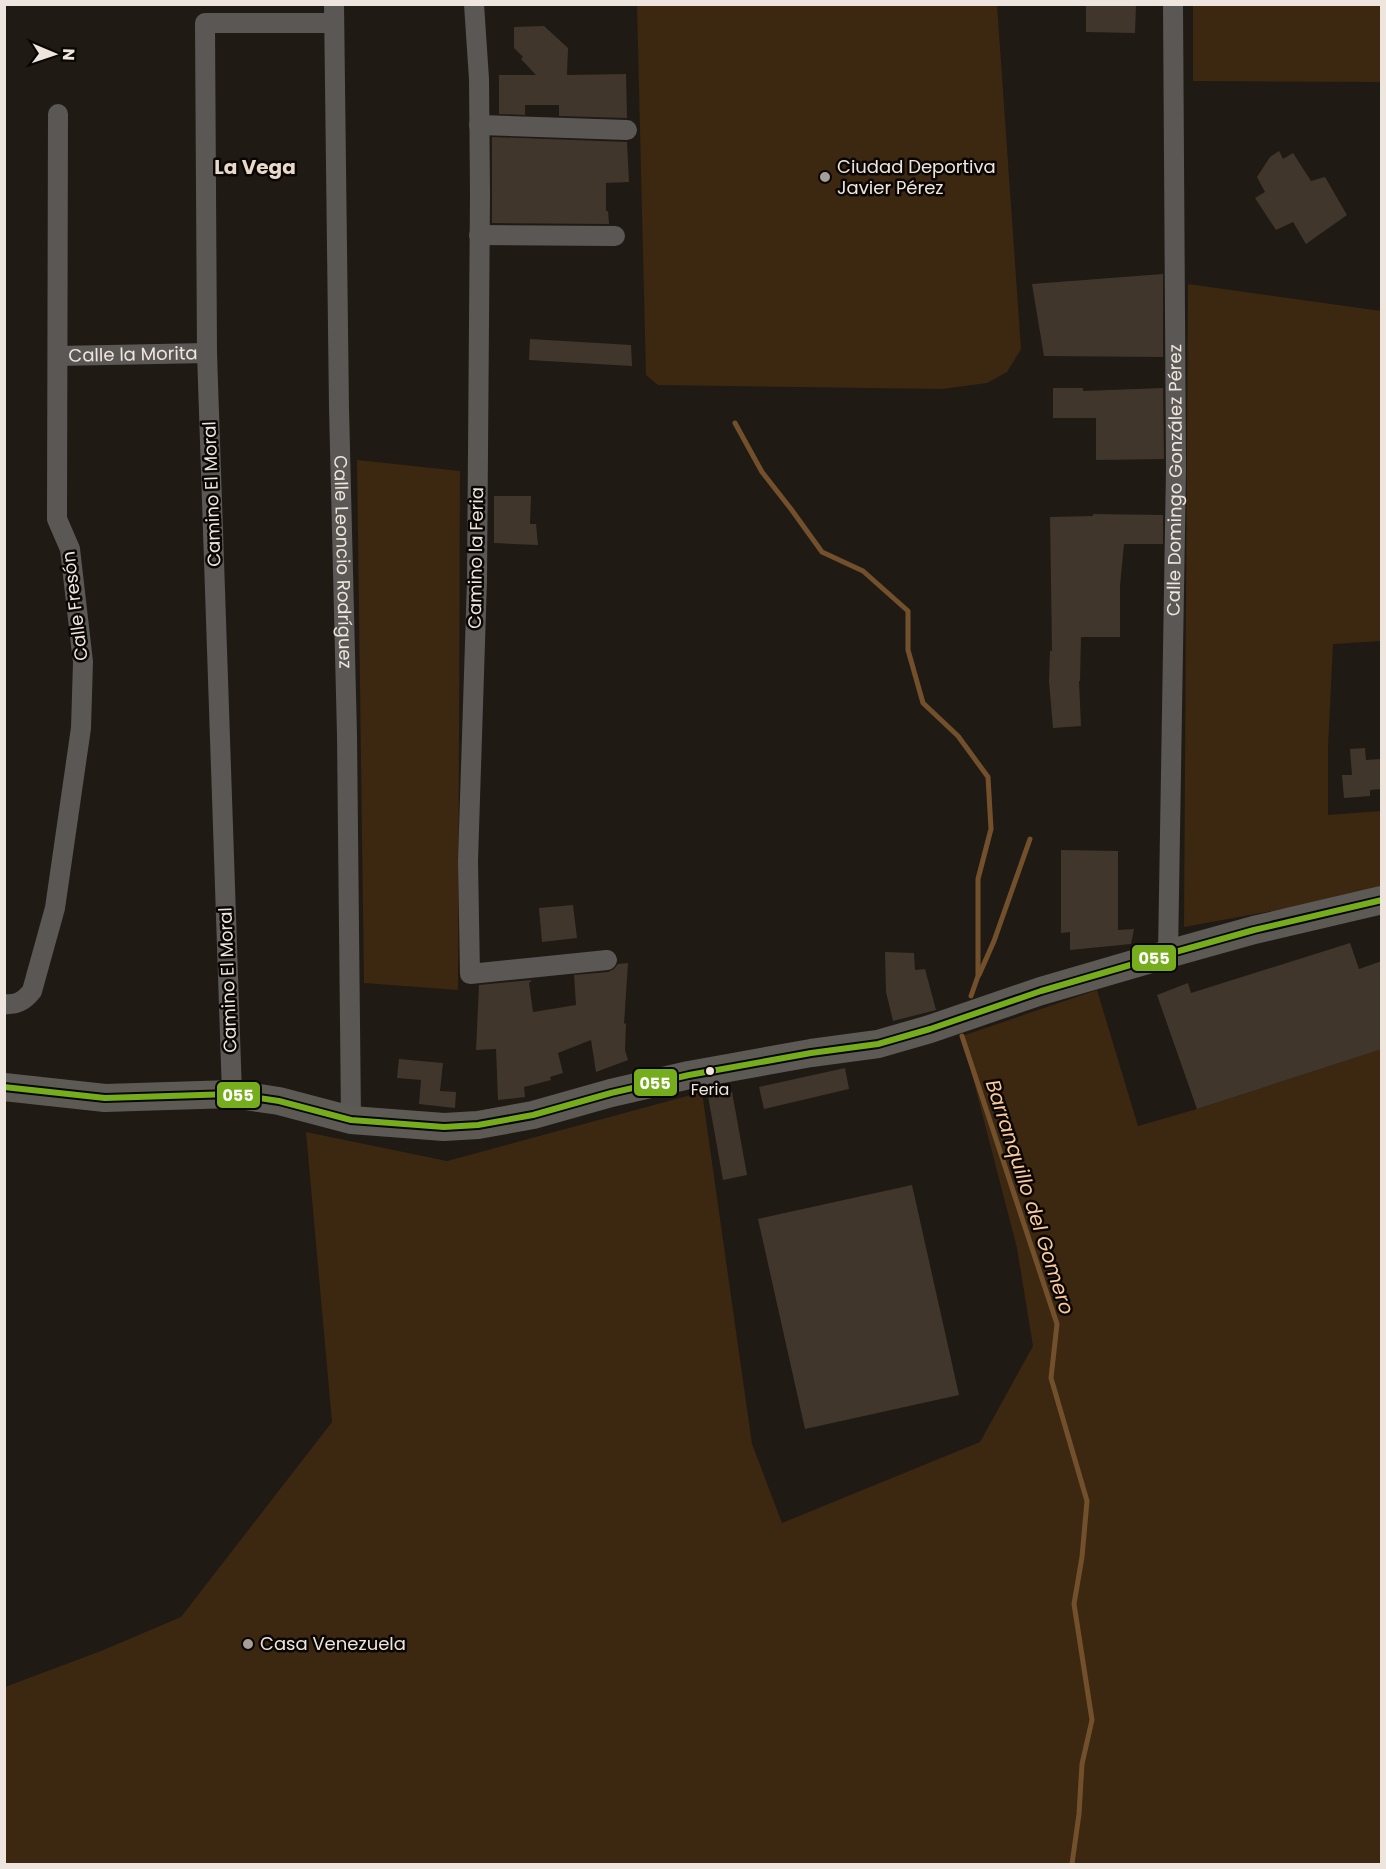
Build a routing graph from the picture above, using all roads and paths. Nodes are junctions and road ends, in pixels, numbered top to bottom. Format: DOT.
graph roads {
  1 [pos="474,4"];
  2 [pos="1173,4"];
  3 [pos="334,14"];
  4 [pos="58,114"];
  5 [pos="479,125"];
  6 [pos="627,130"];
  7 [pos="479,235"];
  8 [pos="615,236"];
  9 [pos="207,353"];
  10 [pos="58,356"];
  11 [pos="1382,900"];
  12 [pos="1168,954"];
  13 [pos="607,960"];
  14 [pos="4,1004"];
  15 [pos="4,1087"];
  16 [pos="232,1094"];
  17 [pos="351,1120"];
  1 -- 5 [label="street, Camino la Feria"];
  2 -- 12 [label="street, Calle Domingo González Pérez"];
  3 -- 9 [label="street, Camino El Moral"];
  3 -- 17 [label="street, Calle Leoncio Rodríguez"];
  4 -- 10 [label="street, Calle Fresón"];
  5 -- 6 [label="street"];
  5 -- 7 [label="street, Camino la Feria"];
  7 -- 8 [label="street"];
  7 -- 13 [label="street, Camino la Feria"];
  9 -- 10 [label="street, Calle la Morita"];
  9 -- 16 [label="street, Camino El Moral"];
  10 -- 14 [label="street, Calle Fresón"];
  11 -- 12 [label="main road"];
  12 -- 17 [label="main road"];
  15 -- 16 [label="main road"];
  16 -- 17 [label="main road"];
}
